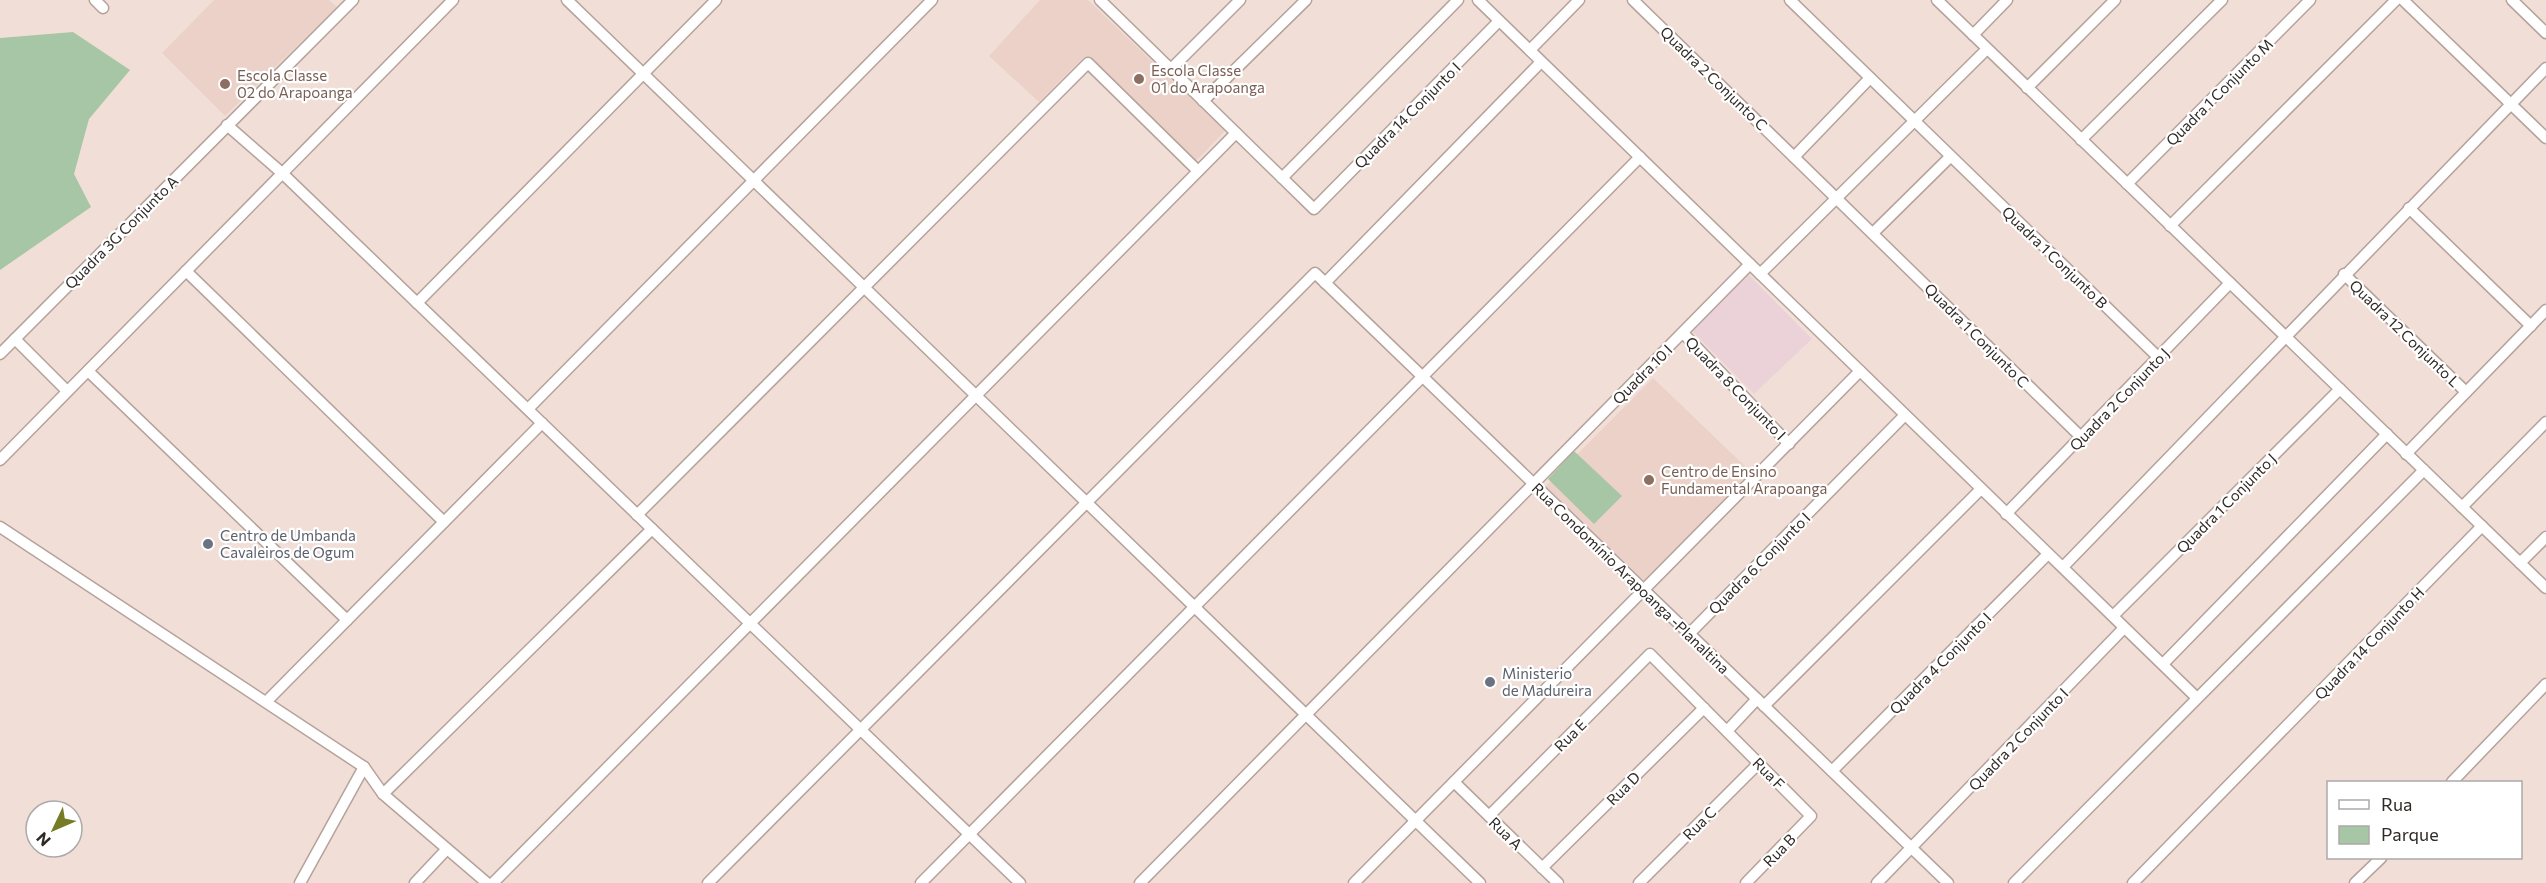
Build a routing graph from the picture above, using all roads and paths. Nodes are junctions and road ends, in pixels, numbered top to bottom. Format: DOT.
graph roads {
  1 [pos="353,0"];
  2 [pos="453,0"];
  3 [pos="567,0"];
  4 [pos="716,0"];
  5 [pos="932,0"];
  6 [pos="1100,0"];
  7 [pos="1240,0"];
  8 [pos="1305,0"];
  9 [pos="1458,0"];
  10 [pos="1478,0"];
  11 [pos="1579,0"];
  12 [pos="1633,0"];
  13 [pos="1790,0"];
  14 [pos="1936,0"];
  15 [pos="2007,0"];
  16 [pos="2115,0"];
  17 [pos="2222,0"];
  18 [pos="2310,0"];
  19 [pos="2396,0"];
  20 [pos="2403,0"];
  21 [pos="2512,0"];
  22 [pos="1499,21"];
  23 [pos="2546,33"];
  24 [pos="1973,35"];
  25 [pos="1987,49"];
  26 [pos="1530,50"];
  27 [pos="1541,62"];
  28 [pos="2546,68"];
  29 [pos="1171,69"];
  30 [pos="643,74"];
  31 [pos="1870,78"];
  32 [pos="2027,88"];
  33 [pos="1203,101"];
  34 [pos="2511,104"];
  35 [pos="1914,121"];
  36 [pos="227,125"];
  37 [pos="1236,133"];
  38 [pos="2546,138"];
  39 [pos="2081,140"];
  40 [pos="1640,157"];
  41 [pos="1794,157"];
  42 [pos="1950,157"];
  43 [pos="1198,171"];
  44 [pos="282,173"];
  45 [pos="1282,178"];
  46 [pos="754,181"];
  47 [pos="2127,184"];
  48 [pos="1836,198"];
  49 [pos="2409,208"];
  50 [pos="2170,226"];
  51 [pos="1873,233"];
  52 [pos="1750,264"];
  53 [pos="186,271"];
  54 [pos="1760,274"];
  55 [pos="2344,274"];
  56 [pos="1325,282"];
  57 [pos="2230,283"];
  58 [pos="863,287"];
  59 [pos="417,303"];
  60 [pos="2546,310"];
  61 [pos="2531,326"];
  62 [pos="1683,333"];
  63 [pos="2284,336"];
  64 [pos="15,339"];
  65 [pos="0,354"];
  66 [pos="2159,358"];
  67 [pos="88,371"];
  68 [pos="1860,371"];
  69 [pos="1423,376"];
  70 [pos="2340,389"];
  71 [pos="68,391"];
  72 [pos="2466,392"];
  73 [pos="976,396"];
  74 [pos="528,409"];
  75 [pos="1905,415"];
  76 [pos="2546,422"];
  77 [pos="542,423"];
  78 [pos="2387,434"];
  79 [pos="2081,437"];
  80 [pos="1789,444"];
  81 [pos="2406,454"];
  82 [pos="0,460"];
  83 [pos="2424,470"];
  84 [pos="1533,483"];
  85 [pos="1981,489"];
  86 [pos="1087,503"];
  87 [pos="2462,507"];
  88 [pos="2006,514"];
  89 [pos="637,515"];
  90 [pos="444,522"];
  91 [pos="2482,526"];
  92 [pos="0,527"];
  93 [pos="652,529"];
  94 [pos="2546,537"];
  95 [pos="2048,554"];
  96 [pos="2520,564"];
  97 [pos="2063,567"];
  98 [pos="2546,588"];
  99 [pos="1644,590"];
  100 [pos="1194,607"];
  101 [pos="2113,616"];
  102 [pos="347,620"];
  103 [pos="750,623"];
  104 [pos="2124,628"];
  105 [pos="1689,634"];
  106 [pos="1650,654"];
  107 [pos="2163,664"];
  108 [pos="2546,684"];
  109 [pos="2197,698"];
  110 [pos="266,702"];
  111 [pos="1760,703"];
  112 [pos="1704,708"];
  113 [pos="1306,714"];
  114 [pos="861,730"];
  115 [pos="1726,731"];
  116 [pos="1759,763"];
  117 [pos="364,767"];
  118 [pos="1832,771"];
  119 [pos="2454,781"];
  120 [pos="1454,782"];
  121 [pos="383,794"];
  122 [pos="1489,816"];
  123 [pos="1811,816"];
  124 [pos="1416,820"];
  125 [pos="969,834"];
  126 [pos="1912,849"];
  127 [pos="446,850"];
  128 [pos="2380,859"];
  129 [pos="1542,868"];
  130 [pos="300,883"];
  131 [pos="415,883"];
  132 [pos="487,883"];
  133 [pos="493,883"];
  134 [pos="708,883"];
  135 [pos="921,883"];
  136 [pos="1020,883"];
  137 [pos="1140,883"];
  138 [pos="1354,883"];
  139 [pos="1480,883"];
  140 [pos="1558,883"];
  141 [pos="1639,883"];
  142 [pos="1746,883"];
  143 [pos="1877,883"];
  144 [pos="1947,883"];
  145 [pos="2014,883"];
  146 [pos="2133,883"];
  147 [pos="2355,883"];
  1 -- 36 [label="street, Quadra 3G Conjunto A"];
  2 -- 44 [label="street"];
  3 -- 30 [label="street"];
  4 -- 30 [label="street"];
  5 -- 46 [label="street"];
  6 -- 29 [label="street"];
  7 -- 29 [label="street"];
  8 -- 33 [label="street"];
  9 -- 45 [label="street"];
  10 -- 22 [label="street"];
  11 -- 26 [label="street"];
  12 -- 41 [label="street, Quadra 2 Conjunto C"];
  13 -- 31 [label="street, Quadra 1 Conjunto B"];
  14 -- 24 [label="street"];
  15 -- 24 [label="street"];
  16 -- 32 [label="street"];
  17 -- 39 [label="street"];
  18 -- 47 [label="street, Quadra 1 Conjunto M"];
  19 -- 50 [label="street"];
  20 -- 34 [label="street"];
  21 -- 23 [label="street"];
  22 -- 26 [label="street"];
  22 -- 45 [label="street, Quadra 14 Conjunto I"];
  24 -- 25 [label="street"];
  25 -- 32 [label="street"];
  25 -- 35 [label="street"];
  26 -- 27 [label="street"];
  27 -- 40 [label="street"];
  27 -- 56 [label="street"];
  28 -- 34 [label="street"];
  29 -- 33 [label="street"];
  30 -- 46 [label="street"];
  30 -- 59 [label="street"];
  31 -- 35 [label="street, Quadra 1 Conjunto B"];
  31 -- 41 [label="street"];
  32 -- 39 [label="street"];
  33 -- 37 [label="street"];
  34 -- 38 [label="street"];
  34 -- 49 [label="street"];
  35 -- 42 [label="street, Quadra 1 Conjunto B"];
  35 -- 48 [label="street"];
  36 -- 44 [label="street"];
  36 -- 64 [label="street, Quadra 3G Conjunto A"];
  37 -- 43 [label="street"];
  37 -- 45 [label="street"];
  39 -- 47 [label="street"];
  40 -- 52 [label="street"];
  40 -- 69 [label="street"];
  41 -- 48 [label="street, Quadra 2 Conjunto C"];
  42 -- 51 [label="street"];
  42 -- 66 [label="street, Quadra 1 Conjunto B"];
  43 -- 58 [label="street"];
  43 -- 73 [label="street"];
  44 -- 53 [label="street"];
  44 -- 59 [label="street"];
  46 -- 58 [label="street"];
  46 -- 74 [label="street"];
  47 -- 50 [label="street"];
  48 -- 51 [label="street, Quadra 1 Conjunto C"];
  48 -- 54 [label="street"];
  49 -- 55 [label="street"];
  49 -- 61 [label="street"];
  50 -- 57 [label="street"];
  51 -- 79 [label="street, Quadra 1 Conjunto C"];
  52 -- 54 [label="street"];
  52 -- 62 [label="street, Quadra 10 I"];
  53 -- 67 [label="street"];
  53 -- 90 [label="street"];
  54 -- 68 [label="street"];
  55 -- 63 [label="street"];
  55 -- 72 [label="street, Quadra 12 Conjunto L"];
  56 -- 69 [label="street, Rua Condomínio Arapoanga -Planaltina"];
  56 -- 86 [label="street, Rua Condomínio Arapoanga -Planaltina"];
  57 -- 63 [label="street"];
  57 -- 66 [label="street, Quadra 2 Conjunto J"];
  58 -- 73 [label="street"];
  58 -- 89 [label="street"];
  59 -- 74 [label="street"];
  60 -- 61 [label="street"];
  61 -- 72 [label="street"];
  62 -- 80 [label="street, Quadra 8 Conjunto I"];
  62 -- 84 [label="street, Quadra 10 I"];
  63 -- 70 [label="street"];
  63 -- 97 [label="street"];
  64 -- 65 [label="street, Quadra 3G Conjunto A"];
  64 -- 71 [label="street"];
  66 -- 79 [label="street, Quadra 2 Conjunto J"];
  67 -- 71 [label="street"];
  67 -- 102 [label="street"];
  68 -- 75 [label="street"];
  68 -- 80 [label="street"];
  69 -- 84 [label="street, Rua Condomínio Arapoanga -Planaltina"];
  69 -- 100 [label="street"];
  70 -- 78 [label="street"];
  70 -- 101 [label="street, Quadra 1 Conjunto J"];
  71 -- 82 [label="street"];
  72 -- 81 [label="street"];
  73 -- 86 [label="street"];
  73 -- 103 [label="street"];
  74 -- 77 [label="street"];
  75 -- 85 [label="street"];
  75 -- 105 [label="street, Quadra 6 Conjunto I"];
  76 -- 87 [label="street"];
  77 -- 89 [label="street"];
  77 -- 90 [label="street"];
  78 -- 81 [label="street"];
  78 -- 107 [label="street"];
  79 -- 88 [label="street, Quadra 2 Conjunto J"];
  80 -- 99 [label="street"];
  81 -- 83 [label="street"];
  83 -- 87 [label="street"];
  83 -- 109 [label="street"];
  84 -- 99 [label="street, Rua Condomínio Arapoanga -Planaltina"];
  84 -- 113 [label="street, Quadra 10 I"];
  85 -- 88 [label="street"];
  85 -- 111 [label="street"];
  86 -- 100 [label="street"];
  86 -- 114 [label="street"];
  87 -- 91 [label="street"];
  88 -- 95 [label="street"];
  89 -- 93 [label="street"];
  90 -- 102 [label="street"];
  91 -- 96 [label="street"];
  91 -- 146 [label="street, Quadra 14 Conjunto H"];
  92 -- 110 [label="street"];
  93 -- 103 [label="street"];
  93 -- 121 [label="street"];
  94 -- 96 [label="street"];
  95 -- 97 [label="street"];
  95 -- 118 [label="street, Quadra 4 Conjunto I"];
  96 -- 98 [label="street"];
  97 -- 101 [label="street"];
  99 -- 105 [label="street, Rua Condomínio Arapoanga -Planaltina"];
  99 -- 120 [label="street"];
  100 -- 113 [label="street"];
  100 -- 125 [label="street"];
  101 -- 104 [label="street"];
  102 -- 110 [label="street"];
  103 -- 114 [label="street"];
  103 -- 133 [label="street"];
  104 -- 107 [label="street"];
  104 -- 126 [label="street, Quadra 2 Conjunto I"];
  105 -- 111 [label="street, Rua Condomínio Arapoanga -Planaltina"];
  106 -- 112 [label="street, Rua F"];
  106 -- 122 [label="street, Rua E"];
  107 -- 109 [label="street"];
  108 -- 119 [label="street"];
  109 -- 145 [label="street"];
  110 -- 117 [label="street"];
  111 -- 115 [label="street"];
  111 -- 118 [label="street, Rua Condomínio Arapoanga -Planaltina"];
  112 -- 115 [label="street, Rua F"];
  112 -- 129 [label="street, Rua D"];
  113 -- 124 [label="street"];
  113 -- 137 [label="street, Quadra 10 I"];
  114 -- 125 [label="street"];
  114 -- 134 [label="street"];
  115 -- 116 [label="street, Rua F"];
  116 -- 123 [label="street, Rua F"];
  116 -- 141 [label="street, Rua C"];
  117 -- 121 [label="street"];
  117 -- 130 [label="street"];
  118 -- 126 [label="street, Rua Condomínio Arapoanga -Planaltina"];
  120 -- 122 [label="street, Rua A"];
  120 -- 124 [label="street"];
  121 -- 127 [label="street"];
  122 -- 129 [label="street, Rua A"];
  123 -- 142 [label="street, Rua B"];
  124 -- 138 [label="street"];
  124 -- 139 [label="street"];
  125 -- 135 [label="street"];
  125 -- 136 [label="street"];
  126 -- 143 [label="street, Quadra 2 Conjunto I"];
  126 -- 144 [label="street, Rua Condomínio Arapoanga -Planaltina"];
  127 -- 131 [label="street"];
  127 -- 132 [label="street"];
  128 -- 147 [label="street"];
  129 -- 140 [label="street, Rua A"];
}
